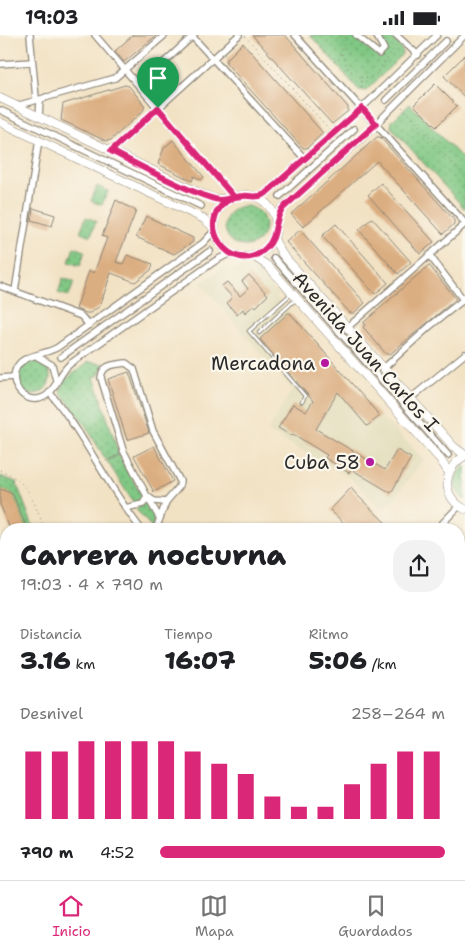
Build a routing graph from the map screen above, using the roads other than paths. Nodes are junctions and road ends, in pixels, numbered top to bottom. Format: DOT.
graph roads {
  1 [pos="30,35"];
  2 [pos="165,35"];
  3 [pos="192,35"];
  4 [pos="239,35"];
  5 [pos="295,35"];
  6 [pos="356,35"];
  7 [pos="376,35"];
  8 [pos="396,35"];
  9 [pos="437,35"];
  10 [pos="465,35"];
  11 [pos="99,36"];
  12 [pos="446,41"];
  13 [pos="418,55"];
  14 [pos="212,59"];
  15 [pos="32,62"];
  16 [pos="0,64"];
  17 [pos="126,69"];
  18 [pos="139,85"];
  19 [pos="46,97"];
  20 [pos="0,98"];
  21 [pos="36,98"];
  22 [pos="386,100"];
  23 [pos="16,106"];
  24 [pos="158,108"];
  25 [pos="362,108"];
  26 [pos="0,110"];
  27 [pos="39,117"];
  28 [pos="0,122"];
  29 [pos="376,124"];
  30 [pos="354,129"];
  31 [pos="38,140"];
  32 [pos="111,151"];
  33 [pos="304,158"];
  34 [pos="280,196"];
  35 [pos="232,198"];
  36 [pos="257,198"];
  37 [pos="201,206"];
  38 [pos="275,220"];
  39 [pos="465,223"];
  40 [pos="214,229"];
  41 [pos="273,237"];
  42 [pos="210,251"];
  43 [pos="230,253"];
  44 [pos="253,256"];
  45 [pos="430,256"];
  46 [pos="274,258"];
  47 [pos="0,286"];
  48 [pos="15,291"];
  49 [pos="295,296"];
  50 [pos="464,301"];
  51 [pos="89,325"];
  52 [pos="348,327"];
  53 [pos="259,333"];
  54 [pos="465,354"];
  55 [pos="37,356"];
  56 [pos="61,357"];
  57 [pos="384,367"];
  58 [pos="14,377"];
  59 [pos="0,378"];
  60 [pos="56,382"];
  61 [pos="50,393"];
  62 [pos="411,398"];
  63 [pos="302,402"];
  64 [pos="448,455"];
  65 [pos="465,456"];
  66 [pos="449,473"];
  67 [pos="147,496"];
  68 [pos="166,502"];
  69 [pos="125,508"];
  70 [pos="462,508"];
  71 [pos="159,517"];
  72 [pos="136,523"];
  73 [pos="158,523"];
  74 [pos="444,523"];
  1 -- 15 [label="street"];
  2 -- 17 [label="street"];
  3 -- 14 [label="street"];
  3 -- 18 [label="street"];
  4 -- 14 [label="street"];
  5 -- 25 [label="street"];
  6 -- 7 [label="street"];
  8 -- 13 [label="street"];
  9 -- 13 [label="street"];
  10 -- 29 [label="street"];
  11 -- 17 [label="street"];
  12 -- 22 [label="street"];
  13 -- 25 [label="street"];
  14 -- 24 [label="street"];
  14 -- 33 [label="street"];
  15 -- 16 [label="street"];
  15 -- 21 [label="street"];
  17 -- 18 [label="street"];
  17 -- 19 [label="street"];
  18 -- 24 [label="street"];
  19 -- 21 [label="street"];
  19 -- 27 [label="street"];
  20 -- 23 [label="street"];
  21 -- 23 [label="street"];
  23 -- 27 [label="street"];
  24 -- 32 [label="street"];
  24 -- 35 [label="street"];
  25 -- 29 [label="street"];
  25 -- 33 [label="street"];
  26 -- 37 [label="street"];
  27 -- 32 [label="street"];
  28 -- 31 [label="street"];
  29 -- 38 [label="street"];
  29 -- 39 [label="street"];
  30 -- 34 [label="street"];
  31 -- 40 [label="street"];
  31 -- 48 [label="street"];
  32 -- 35 [label="street"];
  33 -- 36 [label="street"];
  35 -- 36 [label="street"];
  35 -- 40 [label="street"];
  36 -- 38 [label="street"];
  38 -- 41 [label="street"];
  39 -- 45 [label="street"];
  40 -- 43 [label="street"];
  40 -- 51 [label="street"];
  41 -- 44 [label="street"];
  41 -- 52 [label="street, Avenida Juan Carlos I"];
  42 -- 56 [label="street"];
  43 -- 44 [label="street"];
  43 -- 60 [label="street"];
  44 -- 49 [label="street, Avenida Juan Carlos I"];
  45 -- 50 [label="street"];
  45 -- 52 [label="street"];
  46 -- 64 [label="street, Avenida Juan Carlos I"];
  47 -- 48 [label="street"];
  48 -- 51 [label="street"];
  49 -- 53 [label="lane"];
  49 -- 63 [label="lane"];
  49 -- 66 [label="street, Avenida Juan Carlos I"];
  50 -- 57 [label="street"];
  51 -- 55 [label="street"];
  52 -- 57 [label="street, Avenida Juan Carlos I"];
  54 -- 62 [label="street"];
  55 -- 58 [label="street"];
  55 -- 60 [label="street"];
  57 -- 62 [label="street, Avenida Juan Carlos I"];
  58 -- 59 [label="street"];
  58 -- 61 [label="street"];
  60 -- 61 [label="street"];
  61 -- 69 [label="street"];
  62 -- 65 [label="street, Avenida Juan Carlos I"];
  65 -- 66 [label="street"];
  66 -- 70 [label="street"];
  67 -- 68 [label="street"];
  67 -- 68 [label="street"];
  67 -- 69 [label="street"];
  67 -- 71 [label="street"];
  68 -- 71 [label="street"];
  69 -- 72 [label="street"];
  70 -- 74 [label="street"];
  71 -- 73 [label="street"];
}
